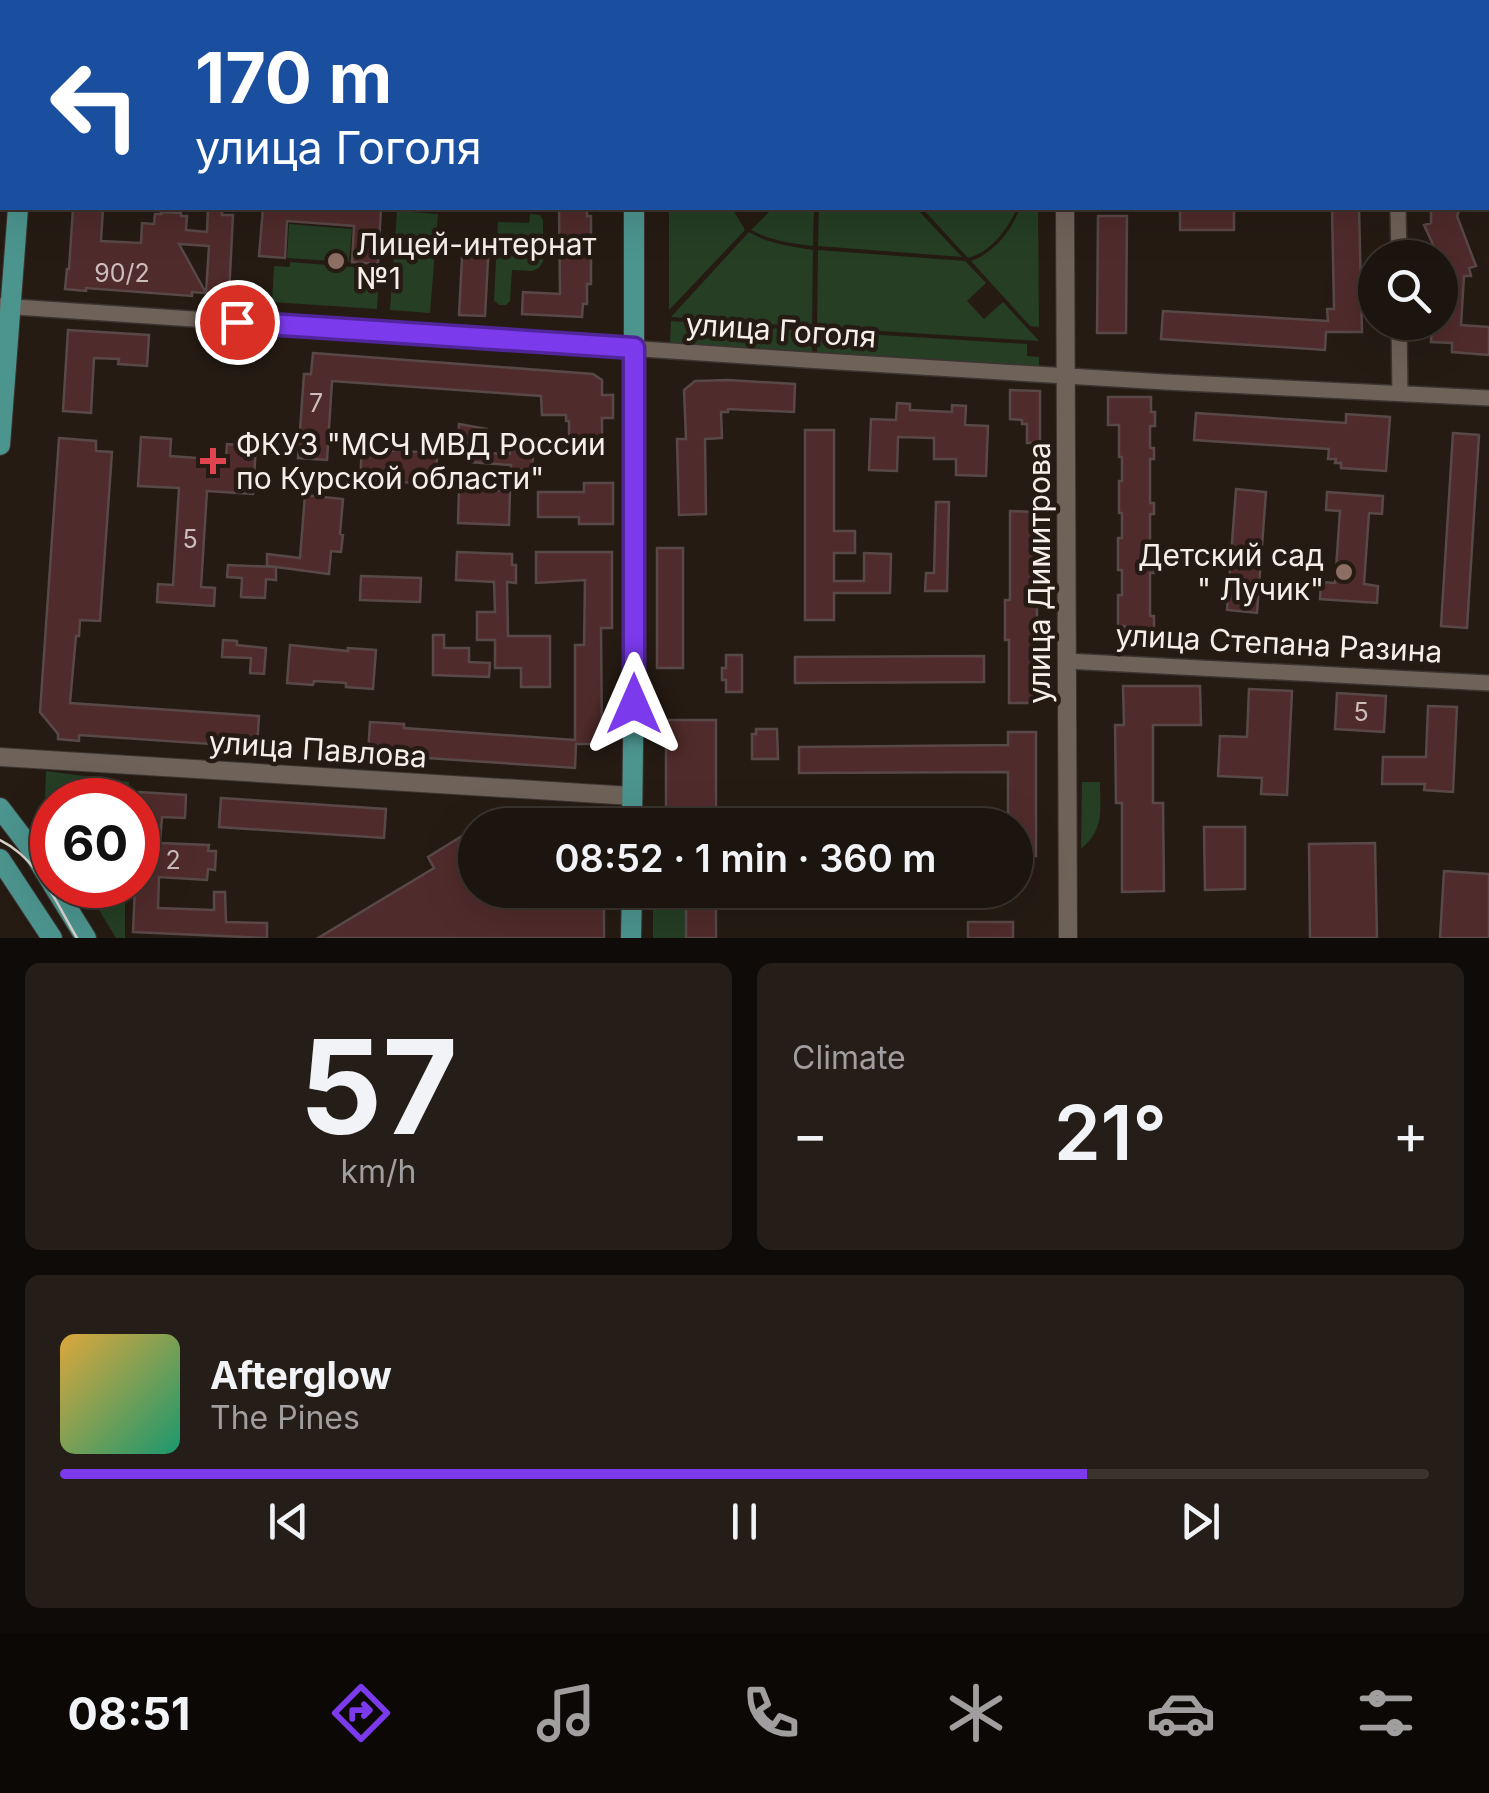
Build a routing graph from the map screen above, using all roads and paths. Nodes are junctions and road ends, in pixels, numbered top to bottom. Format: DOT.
graph roads {
  1 [pos="18,210"];
  2 [pos="634,210"];
  3 [pos="1064,210"];
  4 [pos="1398,210"];
  5 [pos="1399,240"];
  6 [pos="5,306"];
  7 [pos="1399,340"];
  8 [pos="634,348"];
  9 [pos="1066,376"];
  10 [pos="1400,393"];
  11 [pos="1489,398"];
  12 [pos="0,445"];
  13 [pos="1066,661"];
  14 [pos="1489,682"];
  15 [pos="0,757"];
  16 [pos="632,796"];
  17 [pos="0,808"];
  18 [pos="632,808"];
  19 [pos="0,824"];
  20 [pos="30,846"];
  21 [pos="0,859"];
  22 [pos="9,878"];
  23 [pos="68,908"];
  24 [pos="632,908"];
  25 [pos="52,938"];
  26 [pos="86,938"];
  27 [pos="632,938"];
  28 [pos="1068,938"];
  1 -- 6 [label="main road"];
  2 -- 8 [label="main road"];
  3 -- 9 [label="main road, улица Димитрова"];
  4 -- 5 [label="street"];
  6 -- 8 [label="street, улица Гоголя"];
  6 -- 12 [label="main road"];
  7 -- 10 [label="street"];
  8 -- 9 [label="street, улица Гоголя"];
  8 -- 16 [label="main road"];
  9 -- 10 [label="street, улица Гоголя"];
  9 -- 13 [label="main road, улица Димитрова"];
  10 -- 11 [label="street, улица Гоголя"];
  13 -- 14 [label="street, улица Степана Разина"];
  13 -- 28 [label="main road, улица Димитрова"];
  15 -- 16 [label="main road, улица Павлова"];
  16 -- 18 [label="main road"];
  17 -- 20 [label="main road"];
  19 -- 20 [label="main road"];
  21 -- 22 [label="main road"];
  22 -- 25 [label="main road"];
  23 -- 26 [label="main road"];
  24 -- 27 [label="main road"];
}
